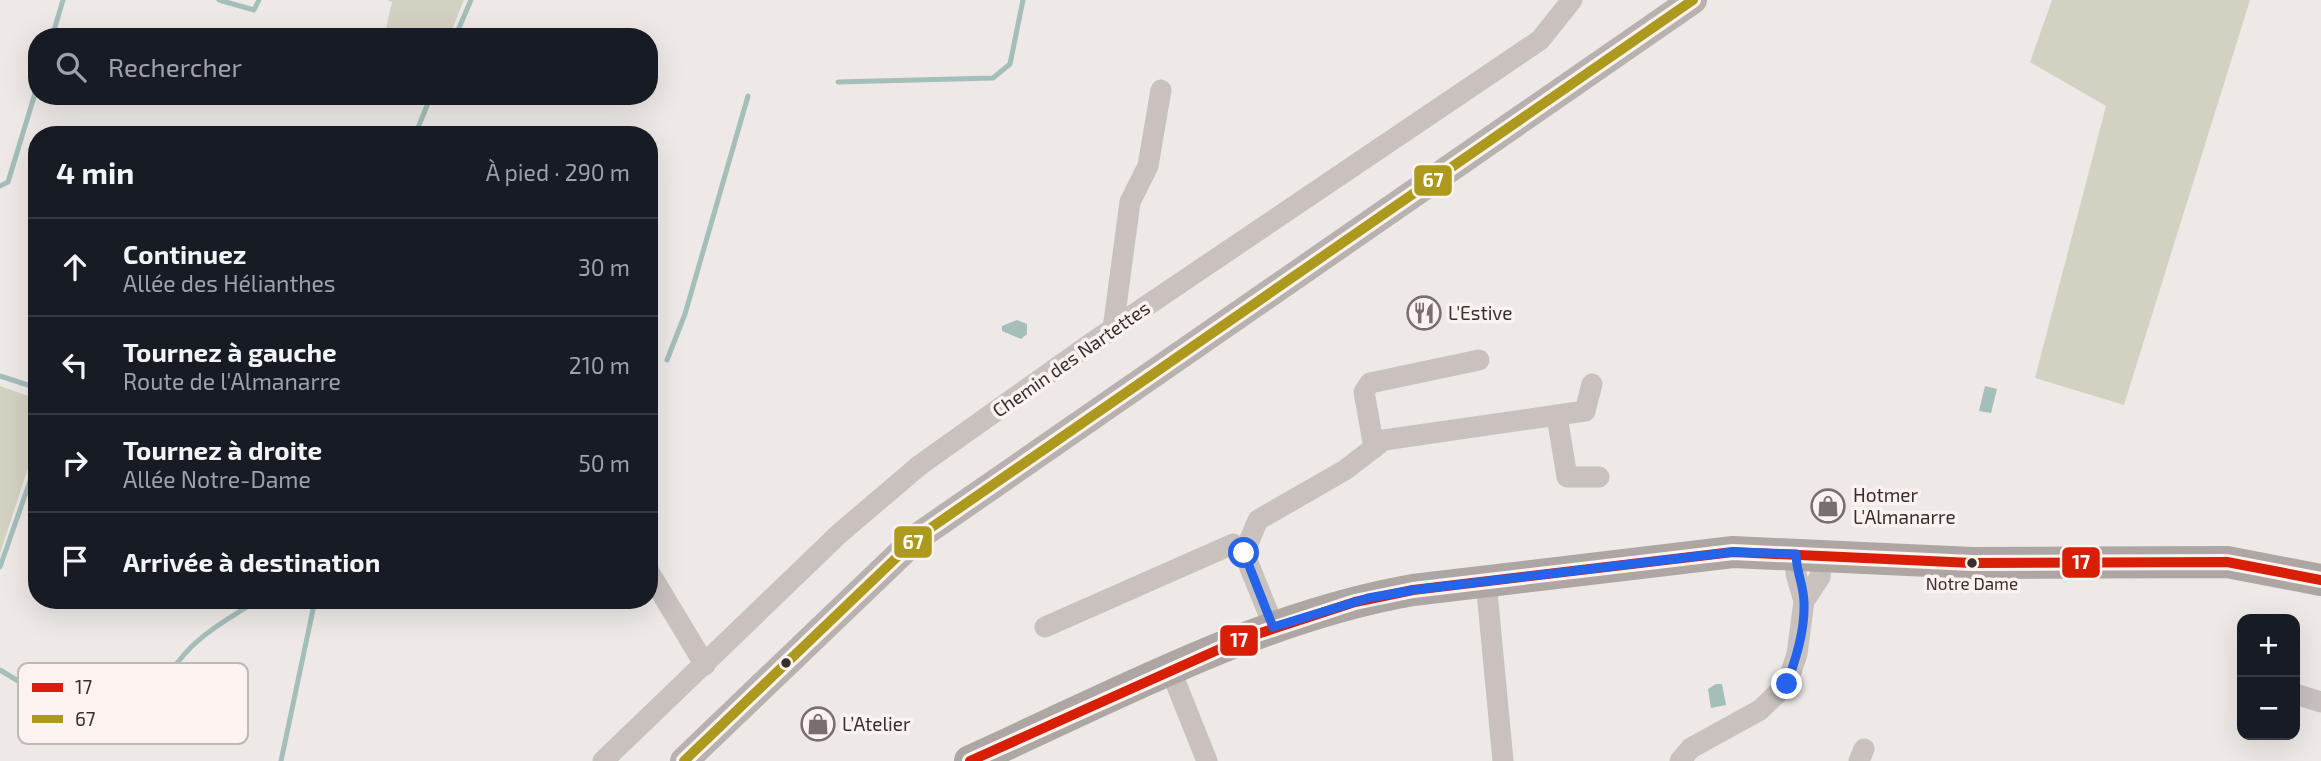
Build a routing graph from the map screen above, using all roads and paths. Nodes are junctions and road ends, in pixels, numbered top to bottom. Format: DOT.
graph roads {
  1 [pos="1572,0"];
  2 [pos="1693,0"];
  3 [pos="1161,90"];
  4 [pos="1113,329"];
  5 [pos="1479,360"];
  6 [pos="1592,384"];
  7 [pos="1556,416"];
  8 [pos="1374,448"];
  9 [pos="1599,477"];
  10 [pos="1244,553"];
  11 [pos="1809,554"];
  12 [pos="2321,580"];
  13 [pos="1486,581"];
  14 [pos="658,587"];
  15 [pos="1045,627"];
  16 [pos="1273,627"];
  17 [pos="705,665"];
  18 [pos="1171,671"];
  19 [pos="2300,696"];
  20 [pos="2321,702"];
  21 [pos="603,761"];
  22 [pos="684,761"];
  23 [pos="970,761"];
  24 [pos="1207,761"];
  25 [pos="1503,761"];
  26 [pos="1680,761"];
  1 -- 4 [label="street, Chemin des Nartettes"];
  2 -- 22 [label="main road"];
  3 -- 4 [label="street"];
  4 -- 17 [label="street, Chemin des Nartettes"];
  5 -- 8 [label="street"];
  6 -- 7 [label="street"];
  7 -- 8 [label="street"];
  7 -- 9 [label="street"];
  8 -- 10 [label="street"];
  10 -- 15 [label="street"];
  10 -- 16 [label="street"];
  11 -- 12 [label="main road"];
  11 -- 13 [label="main road"];
  11 -- 26 [label="street"];
  13 -- 16 [label="main road"];
  13 -- 25 [label="street"];
  14 -- 17 [label="street"];
  16 -- 18 [label="main road"];
  17 -- 21 [label="street, Chemin des Nartettes"];
  18 -- 23 [label="main road"];
  18 -- 24 [label="street"];
  19 -- 20 [label="street"];
}
